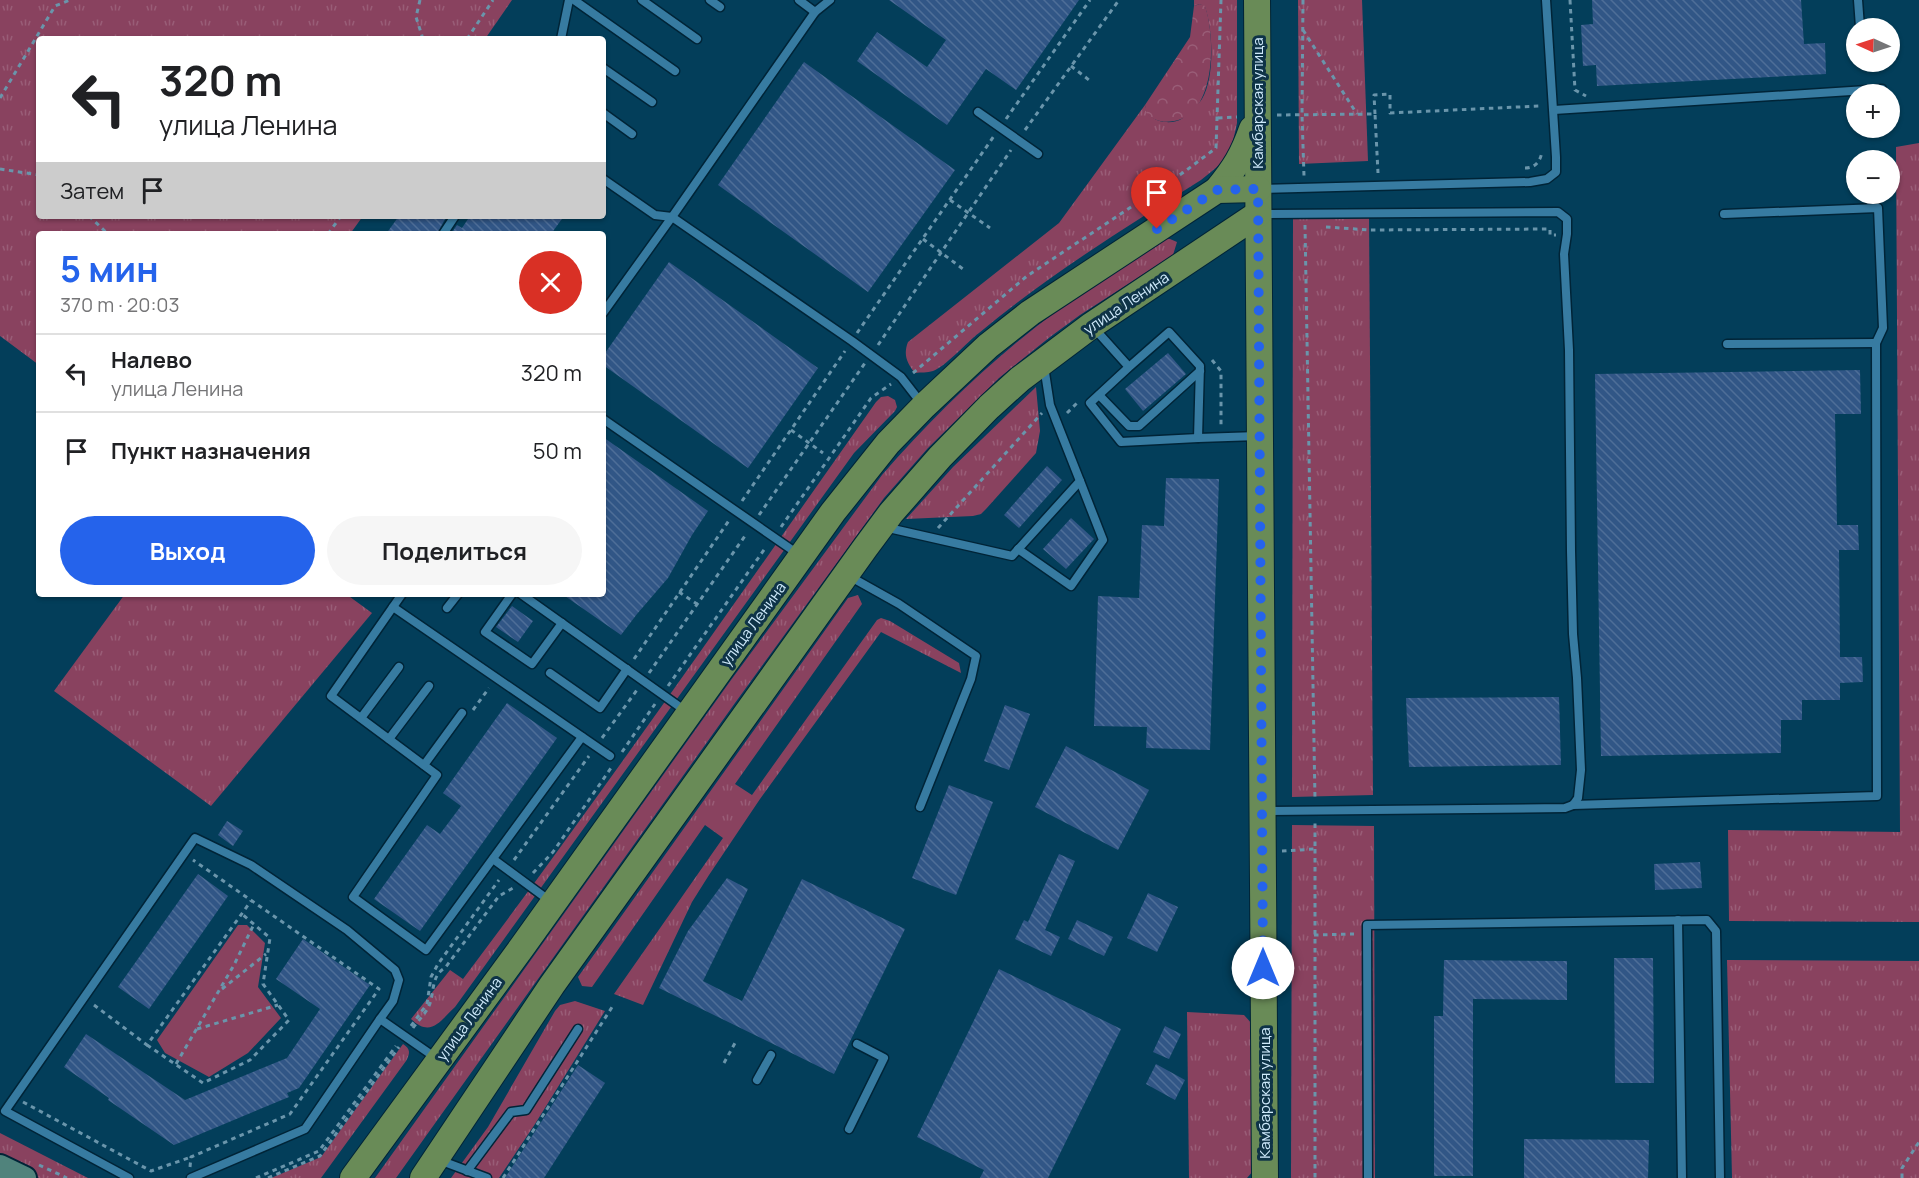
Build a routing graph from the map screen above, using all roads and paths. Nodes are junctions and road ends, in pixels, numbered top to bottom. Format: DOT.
graph roads {
  1 [pos="70,0"];
  2 [pos="420,0"];
  3 [pos="493,0"];
  4 [pos="569,0"];
  5 [pos="574,0"];
  6 [pos="642,0"];
  7 [pos="710,0"];
  8 [pos="799,0"];
  9 [pos="830,0"];
  10 [pos="1119,0"];
  11 [pos="1221,0"];
  12 [pos="1257,0"];
  13 [pos="1546,0"];
  14 [pos="1570,0"];
  15 [pos="1858,0"];
  16 [pos="720,7"];
  17 [pos="815,12"];
  18 [pos="1859,18"];
  19 [pos="1303,30"];
  20 [pos="37,36"];
  21 [pos="422,36"];
  22 [pos="469,36"];
  23 [pos="562,36"];
  24 [pos="36,38"];
  25 [pos="697,39"];
  26 [pos="1071,66"];
  27 [pos="606,70"];
  28 [pos="675,71"];
  29 [pos="1089,80"];
  30 [pos="1575,90"];
  31 [pos="1846,91"];
  32 [pos="1587,96"];
  33 [pos="0,98"];
  34 [pos="1552,99"];
  35 [pos="652,102"];
  36 [pos="1554,110"];
  37 [pos="978,112"];
  38 [pos="1357,114"];
  39 [pos="1375,114"];
  40 [pos="606,115"];
  41 [pos="1257,116"];
  42 [pos="1218,118"];
  43 [pos="632,134"];
  44 [pos="1019,140"];
  45 [pos="1543,147"];
  46 [pos="1038,154"];
  47 [pos="0,169"];
  48 [pos="1517,169"];
  49 [pos="1378,174"];
  50 [pos="36,175"];
  51 [pos="606,181"];
  52 [pos="1217,190"];
  53 [pos="950,200"];
  54 [pos="1258,202"];
  55 [pos="968,213"];
  56 [pos="1724,214"];
  57 [pos="672,217"];
  58 [pos="1304,217"];
  59 [pos="92,219"];
  60 [pos="990,228"];
  61 [pos="105,231"];
  62 [pos="923,239"];
  63 [pos="941,253"];
  64 [pos="963,269"];
  65 [pos="606,309"];
  66 [pos="1092,325"];
  67 [pos="1875,343"];
  68 [pos="1727,344"];
  69 [pos="871,355"];
  70 [pos="1044,361"];
  71 [pos="1129,367"];
  72 [pos="1200,371"];
  73 [pos="901,377"];
  74 [pos="1099,395"];
  75 [pos="1050,405"];
  76 [pos="924,406"];
  77 [pos="606,421"];
  78 [pos="791,430"];
  79 [pos="1259,436"];
  80 [pos="1198,438"];
  81 [pos="810,444"];
  82 [pos="823,453"];
  83 [pos="1080,481"];
  84 [pos="754,524"];
  85 [pos="881,526"];
  86 [pos="930,536"];
  87 [pos="773,537"];
  88 [pos="1017,549"];
  89 [pos="801,556"];
  90 [pos="846,574"];
  91 [pos="680,592"];
  92 [pos="400,597"];
  93 [pos="456,597"];
  94 [pos="510,597"];
  95 [pos="525,597"];
  96 [pos="697,604"];
  97 [pos="393,607"];
  98 [pos="447,608"];
  99 [pos="562,623"];
  100 [pos="399,667"];
  101 [pos="627,669"];
  102 [pos="550,673"];
  103 [pos="497,678"];
  104 [pos="644,681"];
  105 [pos="429,686"];
  106 [pos="662,694"];
  107 [pos="462,713"];
  108 [pos="689,713"];
  109 [pos="361,718"];
  110 [pos="582,737"];
  111 [pos="389,739"];
  112 [pos="596,747"];
  113 [pos="610,756"];
  114 [pos="424,765"];
  115 [pos="1573,805"];
  116 [pos="920,807"];
  117 [pos="1315,810"];
  118 [pos="1262,811"];
  119 [pos="1315,849"];
  120 [pos="1262,852"];
  121 [pos="184,854"];
  122 [pos="493,859"];
  123 [pos="507,870"];
  124 [pos="524,882"];
  125 [pos="251,901"];
  126 [pos="553,903"];
  127 [pos="242,914"];
  128 [pos="1678,920"];
  129 [pos="254,924"];
  130 [pos="1368,934"];
  131 [pos="1314,935"];
  132 [pos="268,952"];
  133 [pos="438,964"];
  134 [pos="445,968"];
  135 [pos="219,992"];
  136 [pos="84,998"];
  137 [pos="614,1004"];
  138 [pos="278,1005"];
  139 [pos="380,1019"];
  140 [pos="196,1029"];
  141 [pos="578,1029"];
  142 [pos="405,1036"];
  143 [pos="735,1043"];
  144 [pos="857,1044"];
  145 [pos="147,1045"];
  146 [pos="771,1055"];
  147 [pos="439,1060"];
  148 [pos="724,1063"];
  149 [pos="176,1064"];
  150 [pos="758,1080"];
  151 [pos="14,1097"];
  152 [pos="2,1114"];
  153 [pos="849,1129"];
  154 [pos="1919,1142"];
  155 [pos="191,1157"];
  156 [pos="0,1166"];
  157 [pos="190,1168"];
  158 [pos="429,1168"];
  159 [pos="467,1171"];
  160 [pos="25,1178"];
  161 [pos="129,1178"];
  162 [pos="191,1178"];
  163 [pos="256,1178"];
  164 [pos="268,1178"];
  165 [pos="352,1178"];
  166 [pos="487,1178"];
  167 [pos="503,1178"];
  168 [pos="1264,1178"];
  169 [pos="1315,1178"];
  170 [pos="1368,1178"];
  171 [pos="1682,1178"];
  172 [pos="1720,1178"];
  173 [pos="1902,1178"];
  1 -- 20 [label="path"];
  2 -- 21 [label="path"];
  3 -- 22 [label="path"];
  4 -- 23 [label="lane"];
  5 -- 28 [label="lane"];
  6 -- 25 [label="lane"];
  7 -- 16 [label="lane"];
  8 -- 17 [label="lane"];
  9 -- 17 [label="lane"];
  10 -- 26 [label="path"];
  11 -- 42 [label="path"];
  12 -- 41 [label="main road, Камбарская улица"];
  13 -- 34 [label="lane"];
  14 -- 30 [label="path"];
  15 -- 18 [label="lane"];
  17 -- 57 [label="lane"];
  19 -- 38 [label="path"];
  24 -- 33 [label="path"];
  26 -- 29 [label="path"];
  26 -- 44 [label="path"];
  27 -- 35 [label="lane"];
  30 -- 32 [label="path"];
  30 -- 34 [label="path"];
  31 -- 36 [label="lane"];
  34 -- 36 [label="lane"];
  34 -- 39 [label="path"];
  36 -- 54 [label="lane"];
  37 -- 44 [label="lane"];
  38 -- 39 [label="path"];
  38 -- 41 [label="path"];
  39 -- 49 [label="path"];
  40 -- 43 [label="lane"];
  41 -- 42 [label="path"];
  41 -- 52 [label="main road"];
  41 -- 54 [label="main road, Камбарская улица"];
  42 -- 73 [label="path"];
  44 -- 46 [label="lane"];
  44 -- 55 [label="path"];
  45 -- 48 [label="path"];
  47 -- 50 [label="path"];
  51 -- 57 [label="lane"];
  52 -- 54 [label="main road"];
  52 -- 76 [label="main road, улица Ленина"];
  53 -- 55 [label="path"];
  54 -- 66 [label="main road, улица Ленина"];
  54 -- 79 [label="main road, Камбарская улица"];
  54 -- 115 [label="lane"];
  55 -- 60 [label="path"];
  55 -- 63 [label="path"];
  56 -- 67 [label="lane"];
  57 -- 65 [label="lane"];
  57 -- 69 [label="lane"];
  58 -- 117 [label="path"];
  59 -- 61 [label="path"];
  62 -- 63 [label="path"];
  63 -- 64 [label="path"];
  63 -- 69 [label="path"];
  66 -- 70 [label="main road, улица Ленина"];
  66 -- 71 [label="lane"];
  67 -- 68 [label="lane"];
  67 -- 115 [label="lane"];
  69 -- 73 [label="lane"];
  69 -- 81 [label="path"];
  70 -- 75 [label="lane"];
  70 -- 85 [label="main road, улица Ленина"];
  71 -- 72 [label="lane"];
  71 -- 74 [label="lane"];
  72 -- 74 [label="lane"];
  72 -- 80 [label="lane"];
  73 -- 76 [label="lane"];
  73 -- 87 [label="path"];
  74 -- 80 [label="lane"];
  75 -- 83 [label="lane"];
  75 -- 86 [label="path"];
  76 -- 89 [label="main road, улица Ленина"];
  77 -- 84 [label="lane"];
  78 -- 81 [label="path"];
  79 -- 80 [label="lane"];
  79 -- 118 [label="main road, Камбарская улица"];
  81 -- 82 [label="path"];
  81 -- 84 [label="path"];
  83 -- 88 [label="lane"];
  83 -- 88 [label="lane"];
  84 -- 87 [label="lane"];
  84 -- 96 [label="path"];
  85 -- 86 [label="lane"];
  85 -- 90 [label="main road, улица Ленина"];
  86 -- 88 [label="lane"];
  87 -- 89 [label="lane"];
  87 -- 106 [label="path"];
  89 -- 108 [label="main road, улица Ленина"];
  90 -- 116 [label="lane"];
  90 -- 158 [label="main road, улица Ленина"];
  91 -- 96 [label="path"];
  92 -- 97 [label="lane"];
  93 -- 98 [label="lane"];
  94 -- 99 [label="lane"];
  95 -- 99 [label="lane"];
  96 -- 104 [label="path"];
  97 -- 103 [label="lane"];
  97 -- 109 [label="lane"];
  99 -- 101 [label="lane"];
  100 -- 109 [label="lane"];
  101 -- 102 [label="lane"];
  101 -- 104 [label="lane"];
  103 -- 107 [label="path"];
  103 -- 110 [label="lane"];
  104 -- 106 [label="lane"];
  104 -- 112 [label="path"];
  105 -- 111 [label="lane"];
  106 -- 108 [label="lane"];
  106 -- 124 [label="path"];
  107 -- 114 [label="lane"];
  108 -- 126 [label="main road, улица Ленина"];
  109 -- 111 [label="lane"];
  110 -- 112 [label="lane"];
  110 -- 122 [label="lane"];
  111 -- 114 [label="lane"];
  112 -- 113 [label="lane"];
  112 -- 123 [label="path"];
  114 -- 122 [label="lane"];
  115 -- 117 [label="lane"];
  117 -- 118 [label="lane"];
  117 -- 119 [label="path"];
  118 -- 120 [label="main road, Камбарская улица"];
  119 -- 120 [label="path"];
  119 -- 131 [label="path"];
  120 -- 168 [label="main road, Камбарская улица"];
  121 -- 125 [label="path"];
  121 -- 136 [label="lane"];
  121 -- 139 [label="lane"];
  122 -- 123 [label="lane"];
  123 -- 124 [label="lane"];
  123 -- 133 [label="path"];
  124 -- 126 [label="lane"];
  124 -- 134 [label="path"];
  125 -- 127 [label="path"];
  125 -- 155 [label="path"];
  126 -- 147 [label="main road, улица Ленина"];
  127 -- 129 [label="path"];
  127 -- 145 [label="path"];
  128 -- 130 [label="lane"];
  128 -- 171 [label="lane"];
  128 -- 172 [label="lane"];
  129 -- 132 [label="path"];
  129 -- 135 [label="path"];
  130 -- 131 [label="path"];
  130 -- 170 [label="lane"];
  131 -- 169 [label="path"];
  132 -- 135 [label="path"];
  132 -- 138 [label="path"];
  133 -- 134 [label="path"];
  133 -- 142 [label="path"];
  134 -- 142 [label="path"];
  135 -- 140 [label="path"];
  136 -- 145 [label="path"];
  136 -- 151 [label="lane"];
  137 -- 167 [label="path"];
  138 -- 140 [label="path"];
  138 -- 149 [label="path"];
  139 -- 142 [label="lane"];
  139 -- 162 [label="lane"];
  140 -- 149 [label="path"];
  141 -- 159 [label="lane"];
  142 -- 147 [label="lane"];
  142 -- 163 [label="path"];
  142 -- 164 [label="path"];
  143 -- 148 [label="path"];
  144 -- 153 [label="lane"];
  145 -- 149 [label="path"];
  146 -- 150 [label="lane"];
  147 -- 165 [label="main road, улица Ленина"];
  151 -- 152 [label="lane"];
  151 -- 155 [label="path"];
  152 -- 161 [label="lane"];
  154 -- 173 [label="path"];
  155 -- 157 [label="path"];
  156 -- 160 [label="main road"];
  158 -- 159 [label="lane"];
  159 -- 166 [label="lane"];
}
